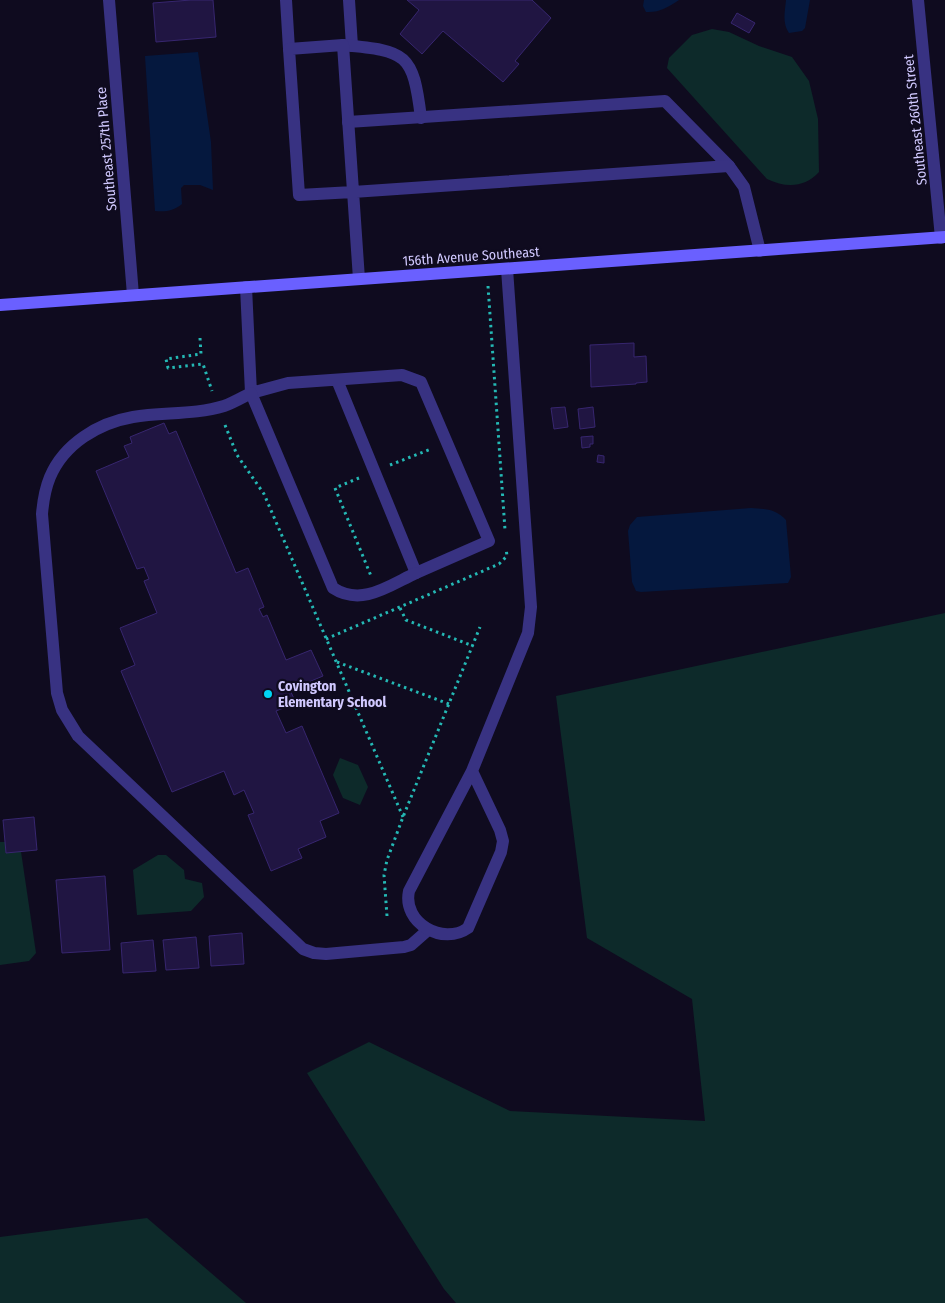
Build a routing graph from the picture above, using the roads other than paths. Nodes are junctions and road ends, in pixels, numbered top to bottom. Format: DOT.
graph roads {
  1 [pos="108,0"];
  2 [pos="286,0"];
  3 [pos="348,0"];
  4 [pos="918,0"];
  5 [pos="348,46"];
  6 [pos="289,49"];
  7 [pos="421,118"];
  8 [pos="348,122"];
  9 [pos="729,166"];
  10 [pos="353,192"];
  11 [pos="943,238"];
  12 [pos="760,251"];
  13 [pos="506,269"];
  14 [pos="359,279"];
  15 [pos="246,287"];
  16 [pos="133,295"];
  17 [pos="0,304"];
  18 [pos="337,380"];
  19 [pos="252,393"];
  20 [pos="416,573"];
  21 [pos="472,771"];
  22 [pos="428,930"];
  1 -- 16 [label="street, Southeast 257th Place"];
  2 -- 6 [label="street"];
  3 -- 5 [label="street"];
  4 -- 11 [label="street, Southeast 260th Street"];
  5 -- 6 [label="street"];
  5 -- 7 [label="street"];
  5 -- 8 [label="street"];
  6 -- 10 [label="street"];
  7 -- 8 [label="street"];
  7 -- 9 [label="street"];
  8 -- 10 [label="street"];
  9 -- 10 [label="street"];
  9 -- 12 [label="street"];
  10 -- 14 [label="street"];
  11 -- 12 [label="street, 156th Avenue Southeast"];
  12 -- 13 [label="street, 156th Avenue Southeast"];
  13 -- 14 [label="street, 156th Avenue Southeast"];
  13 -- 21 [label="street"];
  14 -- 15 [label="street, 156th Avenue Southeast"];
  15 -- 16 [label="street, 156th Avenue Southeast"];
  15 -- 19 [label="street"];
  16 -- 17 [label="street, 156th Avenue Southeast"];
  18 -- 19 [label="street"];
  18 -- 20 [label="street"];
  18 -- 20 [label="street"];
  19 -- 20 [label="street"];
  19 -- 22 [label="street"];
  21 -- 22 [label="street"];
  21 -- 22 [label="street"];
}
